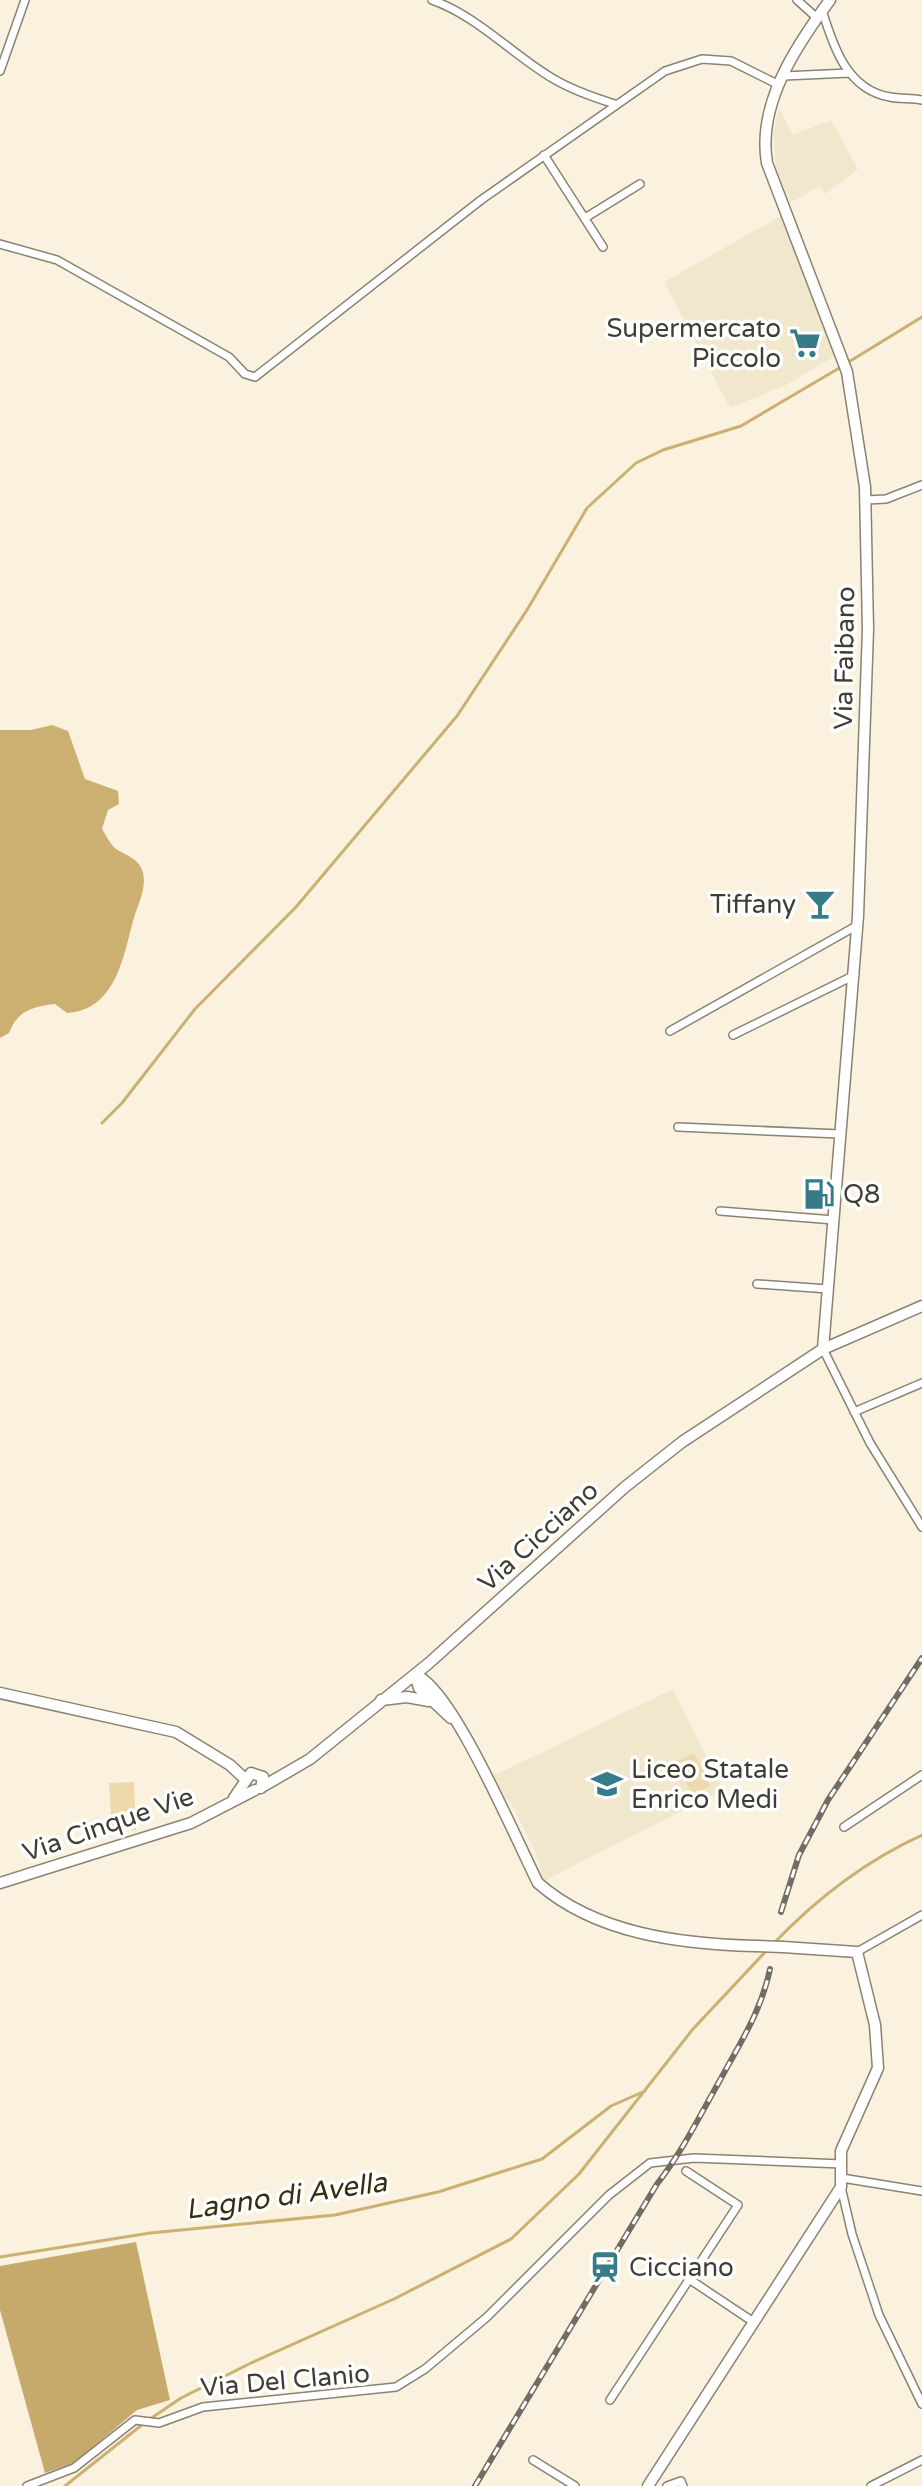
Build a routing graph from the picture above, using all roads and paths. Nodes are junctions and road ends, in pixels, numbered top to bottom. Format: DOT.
graph roads {
  1 [pos="25,0"];
  2 [pos="432,0"];
  3 [pos="797,0"];
  4 [pos="830,0"];
  5 [pos="820,14"];
  6 [pos="0,71"];
  7 [pos="849,73"];
  8 [pos="782,80"];
  9 [pos="922,100"];
  10 [pos="615,104"];
  11 [pos="544,155"];
  12 [pos="640,184"];
  13 [pos="585,218"];
  14 [pos="0,244"];
  15 [pos="603,247"];
  16 [pos="922,485"];
  17 [pos="866,500"];
  18 [pos="858,925"];
  19 [pos="855,975"];
  20 [pos="670,1031"];
  21 [pos="733,1035"];
  22 [pos="678,1127"];
  23 [pos="840,1134"];
  24 [pos="720,1211"];
  25 [pos="834,1220"];
  26 [pos="757,1284"];
  27 [pos="828,1289"];
  28 [pos="922,1306"];
  29 [pos="823,1349"];
  30 [pos="922,1383"];
  31 [pos="854,1412"];
  32 [pos="922,1527"];
  33 [pos="429,1663"];
  34 [pos="415,1675"];
  35 [pos="437,1691"];
  36 [pos="0,1693"];
  37 [pos="380,1700"];
  38 [pos="434,1703"];
  39 [pos="459,1724"];
  40 [pos="922,1775"];
  41 [pos="254,1781"];
  42 [pos="844,1827"];
  43 [pos="0,1883"];
  44 [pos="922,1915"];
  45 [pos="857,1952"];
  46 [pos="842,2164"];
  47 [pos="686,2171"];
  48 [pos="841,2183"];
  49 [pos="922,2191"];
  50 [pos="689,2279"];
  51 [pos="752,2321"];
  52 [pos="610,2400"];
  53 [pos="922,2404"];
  54 [pos="533,2460"];
  55 [pos="922,2460"];
  56 [pos="27,2486"];
  57 [pos="575,2486"];
  58 [pos="648,2486"];
  59 [pos="667,2486"];
  60 [pos="683,2486"];
  61 [pos="871,2486"];
  1 -- 6 [label="street"];
  2 -- 10 [label="street"];
  3 -- 5 [label="street"];
  4 -- 5 [label="street, Via Faibano"];
  5 -- 7 [label="street"];
  5 -- 8 [label="street, Via Faibano"];
  7 -- 8 [label="street"];
  7 -- 9 [label="street"];
  8 -- 10 [label="street"];
  8 -- 17 [label="street, Via Faibano"];
  10 -- 11 [label="street"];
  11 -- 13 [label="street"];
  11 -- 14 [label="street"];
  12 -- 13 [label="street"];
  13 -- 15 [label="street"];
  16 -- 17 [label="street"];
  17 -- 18 [label="street, Via Faibano"];
  18 -- 19 [label="street, Via Faibano"];
  18 -- 20 [label="street"];
  19 -- 21 [label="street"];
  19 -- 23 [label="street, Via Faibano"];
  22 -- 23 [label="street"];
  23 -- 25 [label="street, Via Faibano"];
  24 -- 25 [label="street"];
  25 -- 27 [label="street, Via Faibano"];
  26 -- 27 [label="street"];
  27 -- 29 [label="street, Via Faibano"];
  28 -- 29 [label="street, Via Cicciano"];
  29 -- 31 [label="street"];
  29 -- 33 [label="street, Via Cicciano"];
  30 -- 31 [label="street"];
  31 -- 32 [label="street"];
  33 -- 34 [label="street, Via Cicciano"];
  33 -- 35 [label="street"];
  34 -- 35 [label="street"];
  34 -- 37 [label="street, Via Cicciano"];
  34 -- 38 [label="street"];
  35 -- 39 [label="street"];
  36 -- 41 [label="street"];
  37 -- 38 [label="street"];
  37 -- 41 [label="street, Via Cicciano"];
  38 -- 39 [label="street"];
  39 -- 45 [label="street, bridge"];
  40 -- 42 [label="street"];
  41 -- 43 [label="street, Via Cinque Vie"];
  44 -- 45 [label="street"];
  45 -- 46 [label="street"];
  46 -- 48 [label="street"];
  46 -- 56 [label="street, Via Del Clanio"];
  47 -- 50 [label="street"];
  48 -- 49 [label="street"];
  48 -- 51 [label="street"];
  48 -- 53 [label="street"];
  50 -- 51 [label="street"];
  50 -- 52 [label="street"];
  51 -- 58 [label="street"];
  54 -- 57 [label="street"];
  55 -- 61 [label="street"];
  59 -- 60 [label="street"];
}
